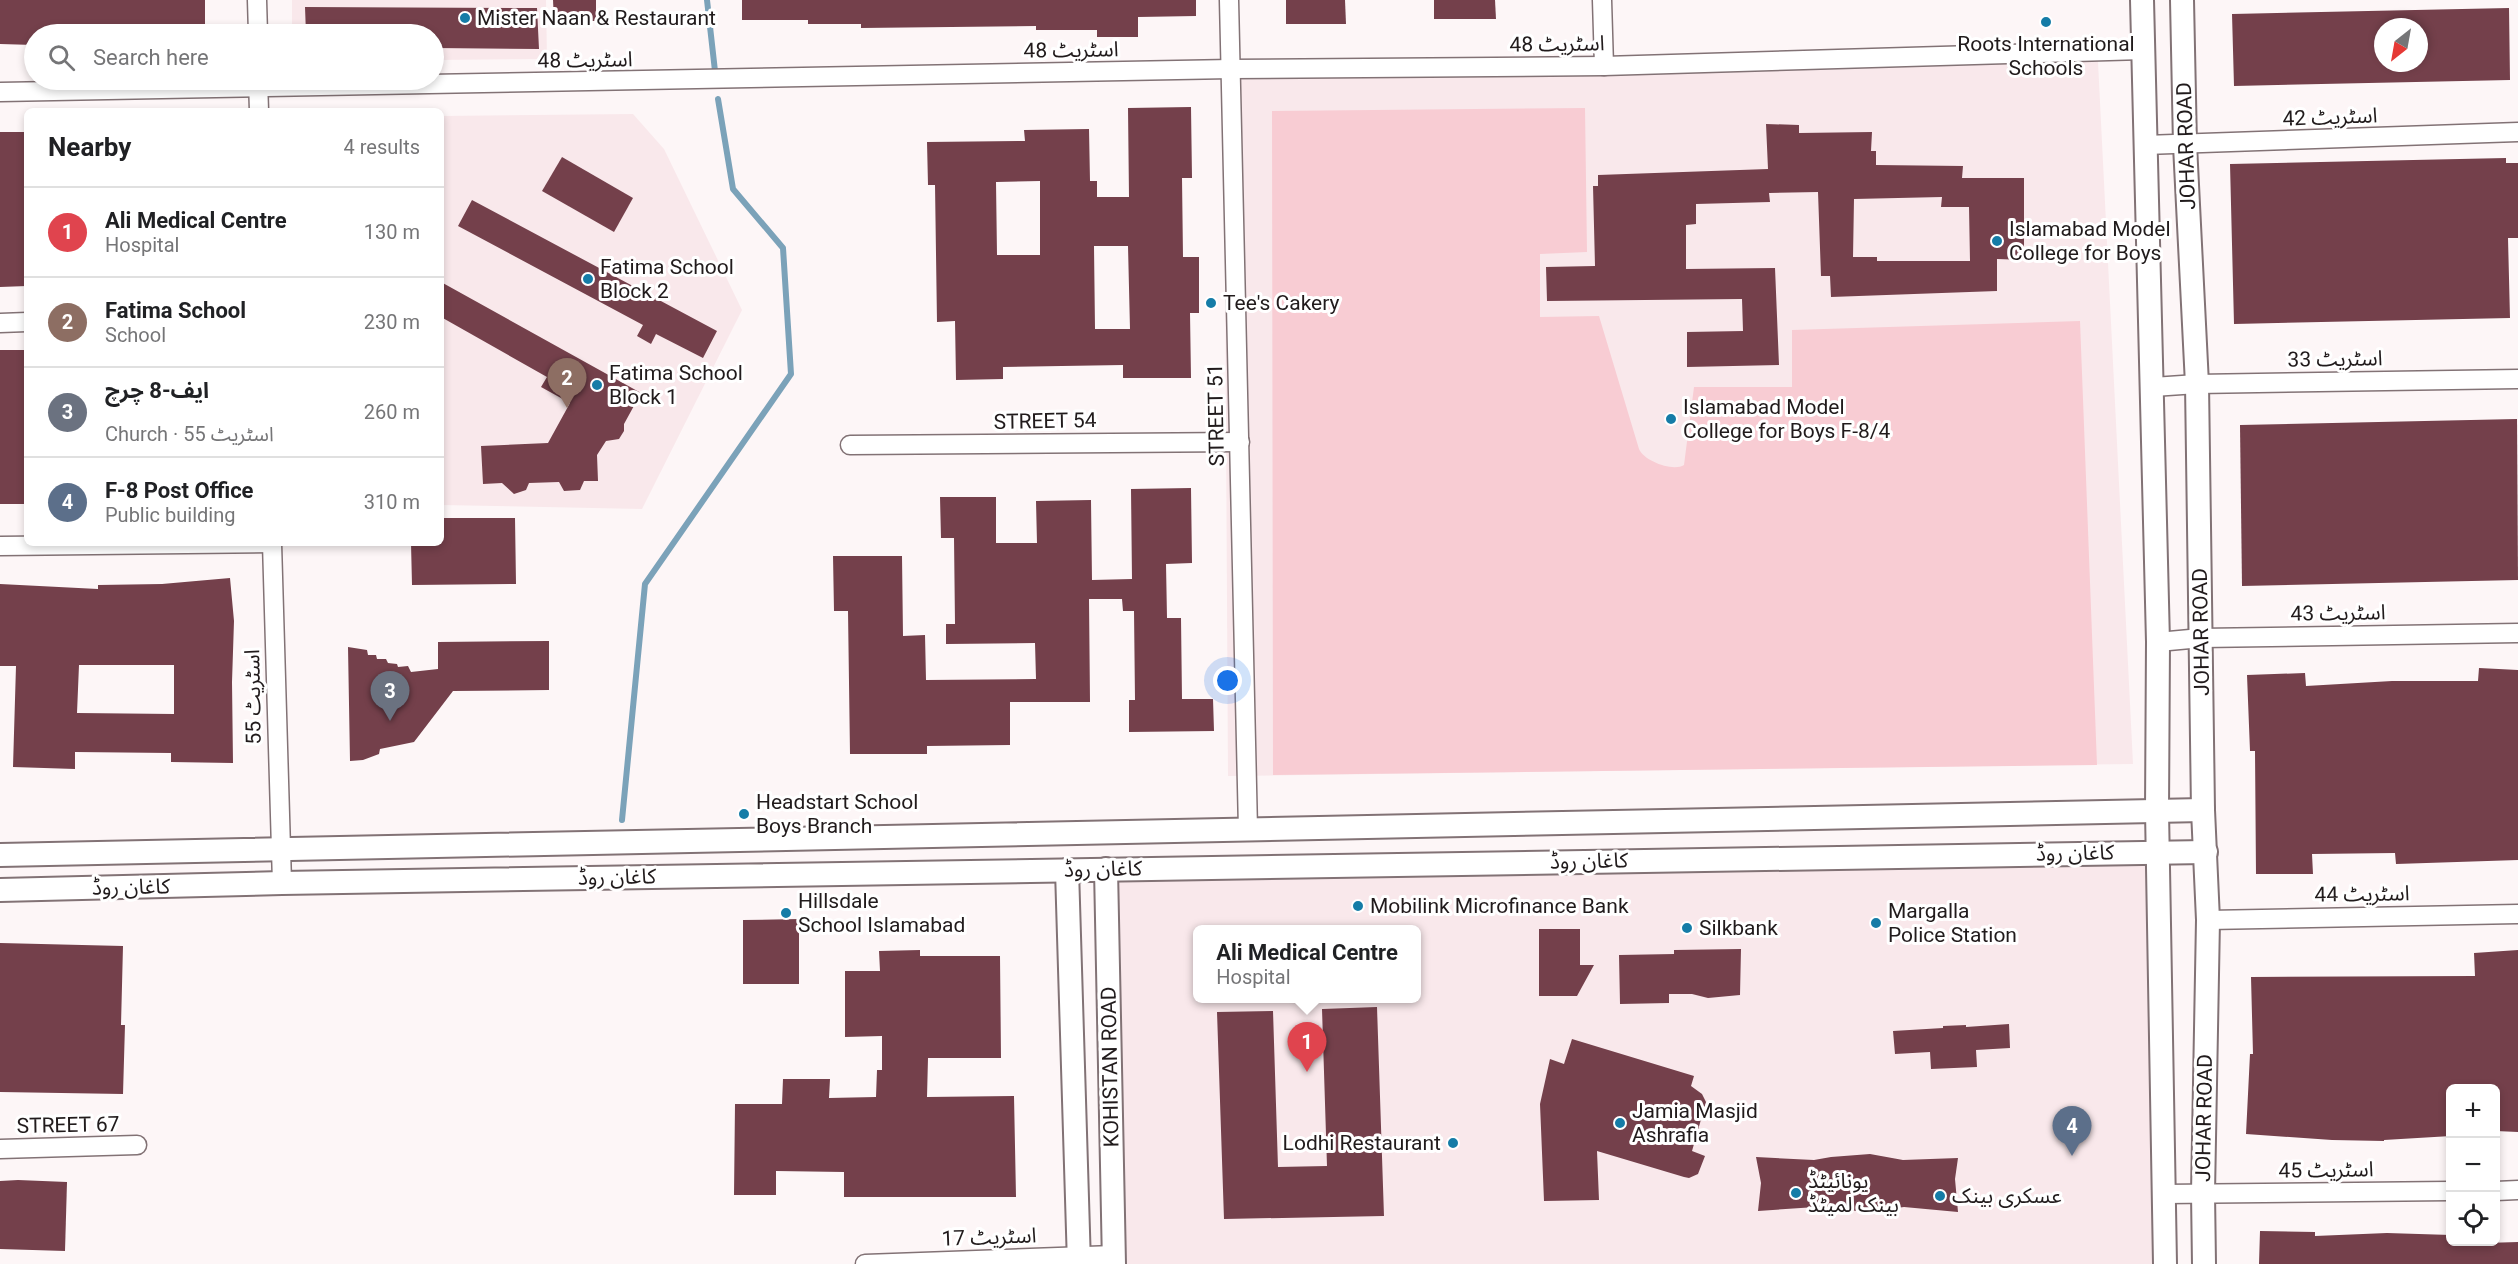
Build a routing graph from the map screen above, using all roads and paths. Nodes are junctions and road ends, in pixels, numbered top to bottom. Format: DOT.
graph roads {
  1 [pos="257,0"];
  2 [pos="1229,0"];
  3 [pos="1602,0"];
  4 [pos="2142,0"];
  5 [pos="2182,0"];
  6 [pos="258,24"];
  7 [pos="2143,50"];
  8 [pos="1604,66"];
  9 [pos="1231,69"];
  10 [pos="444,81"];
  11 [pos="64,90"];
  12 [pos="258,90"];
  13 [pos="0,92"];
  14 [pos="259,108"];
  15 [pos="2518,132"];
  16 [pos="2145,145"];
  17 [pos="2185,145"];
  18 [pos="24,322"];
  19 [pos="0,323"];
  20 [pos="2518,379"];
  21 [pos="2197,384"];
  22 [pos="2153,387"];
  23 [pos="1240,442"];
  24 [pos="850,445"];
  25 [pos="0,546"];
  26 [pos="24,546"];
  27 [pos="272,546"];
  28 [pos="2518,633"];
  29 [pos="2201,638"];
  30 [pos="2158,642"];
  31 [pos="2204,810"];
  32 [pos="2157,811"];
  33 [pos="1996,814"];
  34 [pos="1517,824"];
  35 [pos="1248,830"];
  36 [pos="280,850"];
  37 [pos="2158,852"];
  38 [pos="2206,852"];
  39 [pos="1998,854"];
  40 [pos="0,855"];
  41 [pos="1518,862"];
  42 [pos="1106,869"];
  43 [pos="1066,870"];
  44 [pos="282,883"];
  45 [pos="0,890"];
  46 [pos="2518,914"];
  47 [pos="2208,920"];
  48 [pos="137,1145"];
  49 [pos="0,1149"];
  50 [pos="2518,1190"];
  51 [pos="2446,1191"];
  52 [pos="2500,1191"];
  53 [pos="2203,1193"];
  54 [pos="2164,1194"];
  55 [pos="1114,1259"];
  56 [pos="1079,1260"];
  57 [pos="865,1264"];
  58 [pos="2165,1264"];
  59 [pos="2204,1264"];
  1 -- 6 [label="street"];
  2 -- 9 [label="street, STREET 51"];
  3 -- 8 [label="street"];
  4 -- 7 [label="street, JOHAR ROAD"];
  5 -- 17 [label="street, JOHAR ROAD"];
  7 -- 8 [label="street, اسٹریٹ 48"];
  7 -- 16 [label="street, JOHAR ROAD"];
  8 -- 9 [label="street, اسٹریٹ 48"];
  9 -- 10 [label="street, اسٹریٹ 48"];
  9 -- 23 [label="street, STREET 51"];
  11 -- 13 [label="street, اسٹریٹ 48"];
  12 -- 14 [label="street"];
  15 -- 17 [label="street, اسٹریٹ 42"];
  16 -- 17 [label="street, اسٹریٹ 42"];
  16 -- 22 [label="street, JOHAR ROAD"];
  17 -- 21 [label="street, JOHAR ROAD"];
  18 -- 19 [label="street"];
  20 -- 21 [label="street, اسٹریٹ 33"];
  21 -- 22 [label="street, اسٹریٹ 33"];
  21 -- 29 [label="street, JOHAR ROAD"];
  22 -- 30 [label="street, JOHAR ROAD"];
  23 -- 24 [label="street, STREET 54"];
  23 -- 35 [label="street, STREET 51"];
  25 -- 26 [label="street"];
  27 -- 36 [label="street, اسٹریٹ 55"];
  28 -- 29 [label="street, اسٹریٹ 43"];
  29 -- 30 [label="street, اسٹریٹ 43"];
  29 -- 31 [label="street, JOHAR ROAD"];
  30 -- 32 [label="street, JOHAR ROAD"];
  31 -- 32 [label="street, کاغان روڈ"];
  31 -- 38 [label="street, JOHAR ROAD"];
  32 -- 33 [label="street, کاغان روڈ"];
  32 -- 37 [label="street, JOHAR ROAD"];
  33 -- 34 [label="street, کاغان روڈ"];
  33 -- 39 [label="street"];
  34 -- 35 [label="street, کاغان روڈ"];
  34 -- 41 [label="street"];
  35 -- 36 [label="street, کاغان روڈ"];
  36 -- 40 [label="street, کاغان روڈ"];
  36 -- 44 [label="street, اسٹریٹ 55"];
  37 -- 38 [label="street, کاغان روڈ"];
  37 -- 39 [label="street, کاغان روڈ"];
  37 -- 54 [label="street, JOHAR ROAD"];
  38 -- 47 [label="street, JOHAR ROAD"];
  39 -- 41 [label="street, کاغان روڈ"];
  41 -- 42 [label="street, کاغان روڈ"];
  42 -- 43 [label="street, کاغان روڈ"];
  42 -- 55 [label="street, KOHISTAN ROAD"];
  43 -- 44 [label="street, کاغان روڈ"];
  43 -- 56 [label="street, KOHISTAN ROAD"];
  44 -- 45 [label="street, کاغان روڈ"];
  46 -- 47 [label="street, اسٹریٹ 44"];
  47 -- 53 [label="street, JOHAR ROAD"];
  48 -- 49 [label="street, STREET 67"];
  50 -- 52 [label="street"];
  51 -- 53 [label="street, اسٹریٹ 45"];
  53 -- 54 [label="street, اسٹریٹ 45"];
  53 -- 59 [label="street, JOHAR ROAD"];
  54 -- 58 [label="street, JOHAR ROAD"];
  55 -- 56 [label="street, اسٹریٹ 17"];
  56 -- 57 [label="street, اسٹریٹ 17"];
}
